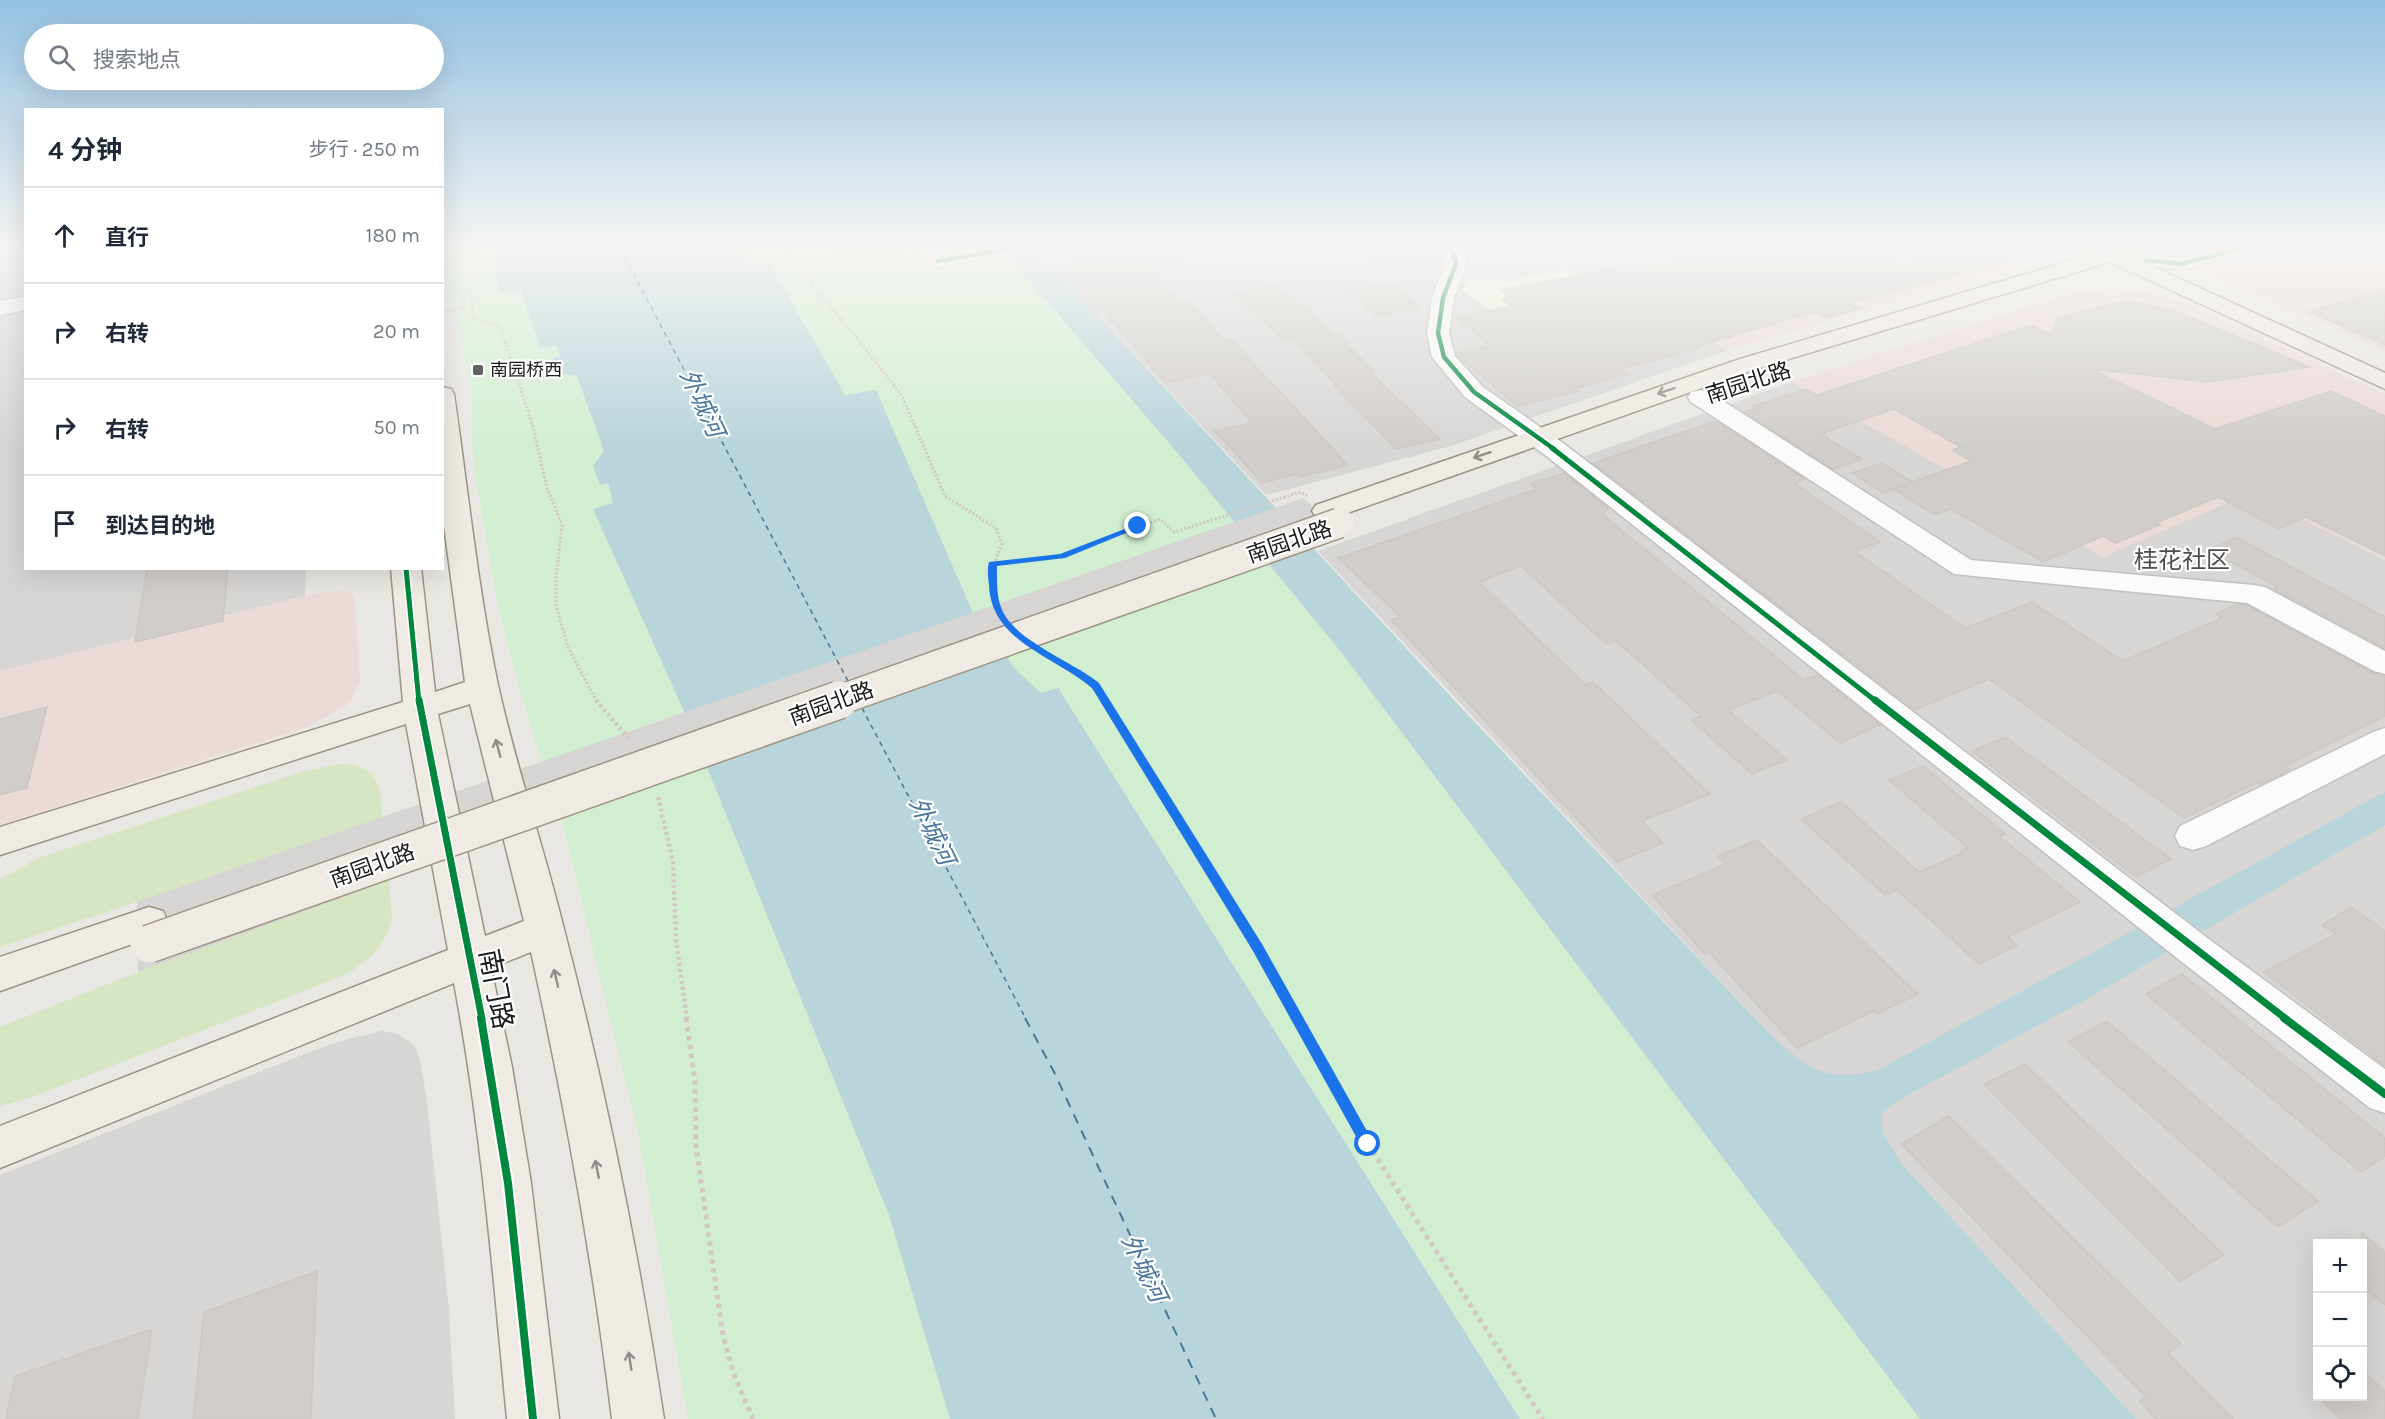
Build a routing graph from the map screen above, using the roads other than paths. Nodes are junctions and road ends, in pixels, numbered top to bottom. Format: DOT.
graph roads {
  1 [pos="1441,314"];
  2 [pos="1918,314"];
  3 [pos="1945,314"];
  4 [pos="2244,314"];
  5 [pos="2258,314"];
  6 [pos="2385,369"];
  7 [pos="2385,382"];
  8 [pos="1700,397"];
  9 [pos="444,410"];
  10 [pos="1545,443"];
  11 [pos="406,570"];
  12 [pos="2385,664"];
  13 [pos="483,688"];
  14 [pos="420,708"];
  15 [pos="2385,740"];
  16 [pos="69,818"];
  17 [pos="2193,836"];
  18 [pos="0,840"];
  19 [pos="0,851"];
  20 [pos="545,929"];
  21 [pos="469,959"];
  22 [pos="4,983"];
  23 [pos="2385,1094"];
  24 [pos="44,1129"];
  25 [pos="0,1140"];
  26 [pos="0,1147"];
  27 [pos="533,1419"];
  28 [pos="638,1419"];
  1 -- 10 [label="street"];
  2 -- 10 [label="main road, 南园北路, one-way"];
  3 -- 8 [label="main road, 南园北路"];
  4 -- 7 [label="main road"];
  5 -- 6 [label="main road"];
  8 -- 10 [label="main road, 南园北路"];
  8 -- 12 [label="street"];
  9 -- 13 [label="main road"];
  10 -- 22 [label="main road, 南园北路, bridge"];
  10 -- 23 [label="street"];
  11 -- 14 [label="main road, 南门路"];
  13 -- 14 [label="main road"];
  20 -- 13 [label="main road, one-way"];
  14 -- 16 [label="main road"];
  14 -- 21 [label="main road, 南门路"];
  15 -- 17 [label="street"];
  16 -- 18 [label="main road"];
  16 -- 19 [label="main road"];
  20 -- 21 [label="main road"];
  28 -- 20 [label="main road, one-way"];
  21 -- 24 [label="main road"];
  21 -- 27 [label="main road, 南门路"];
  24 -- 25 [label="main road"];
  24 -- 26 [label="main road"];
}
